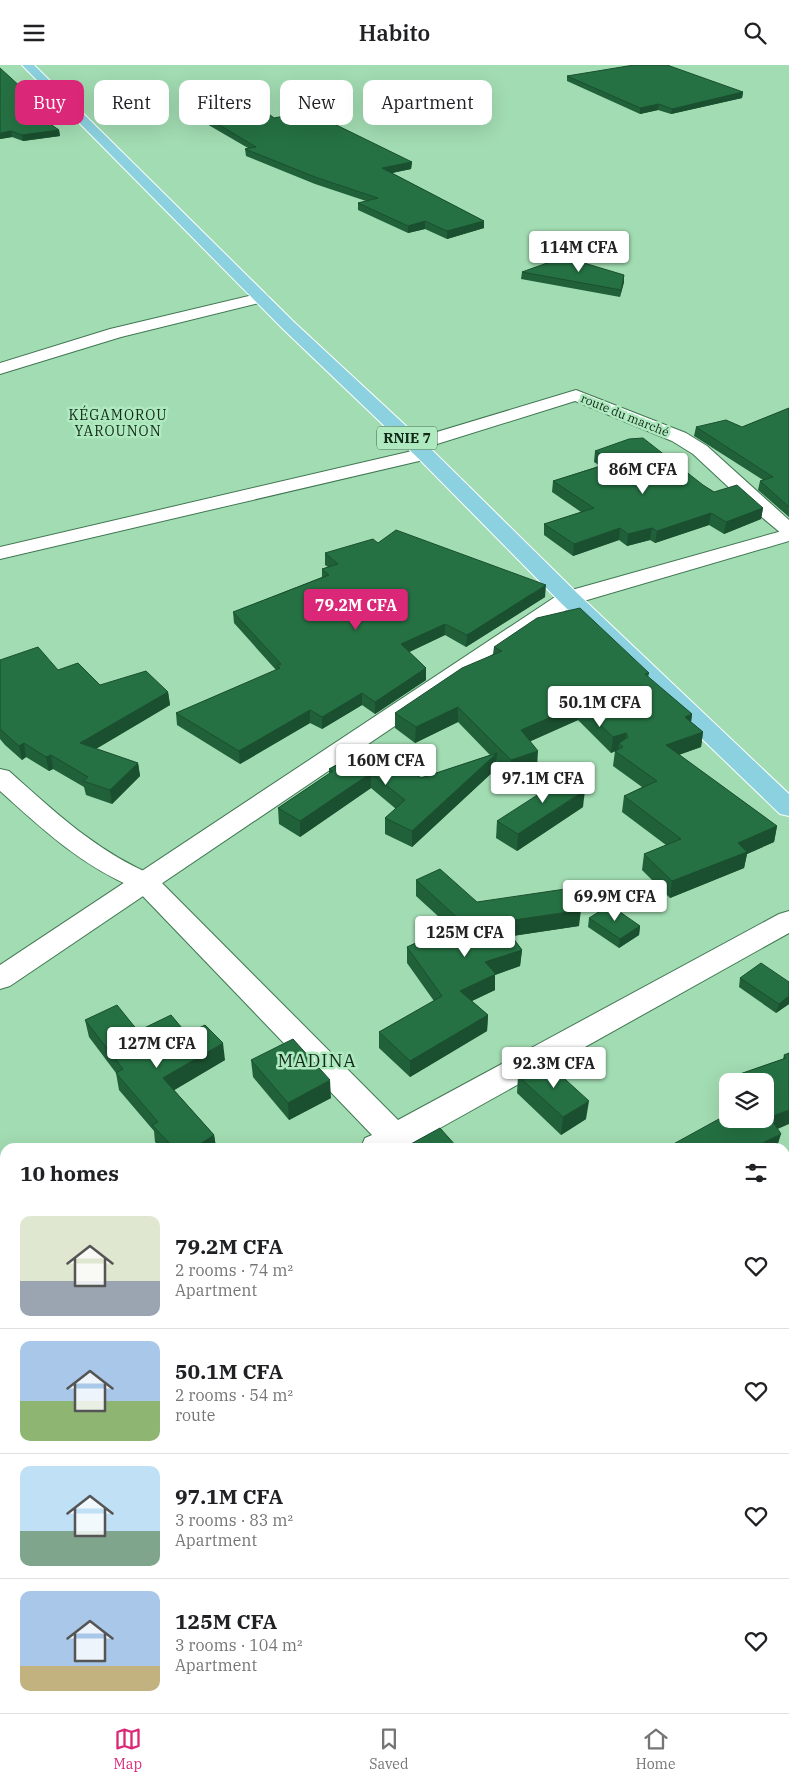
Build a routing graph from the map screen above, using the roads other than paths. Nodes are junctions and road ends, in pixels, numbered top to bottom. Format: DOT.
graph roads {
  1 [pos="28,65"];
  2 [pos="261,298"];
  3 [pos="0,369"];
  4 [pos="420,450"];
  5 [pos="787,536"];
  6 [pos="0,553"];
  7 [pos="569,599"];
  8 [pos="0,777"];
  9 [pos="789,808"];
  10 [pos="145,883"];
  11 [pos="789,921"];
  12 [pos="0,979"];
  13 [pos="386,1143"];
  1 -- 2 [label="main road, RNIE 7"];
  2 -- 3 [label="street"];
  2 -- 4 [label="main road, RNIE 7"];
  4 -- 5 [label="street, route du marché"];
  4 -- 6 [label="street"];
  4 -- 7 [label="main road, RNIE 7"];
  5 -- 7 [label="street"];
  7 -- 9 [label="main road, RNIE 7"];
  7 -- 10 [label="street"];
  8 -- 10 [label="street"];
  10 -- 12 [label="street"];
  10 -- 13 [label="street"];
  11 -- 13 [label="street"];
}
